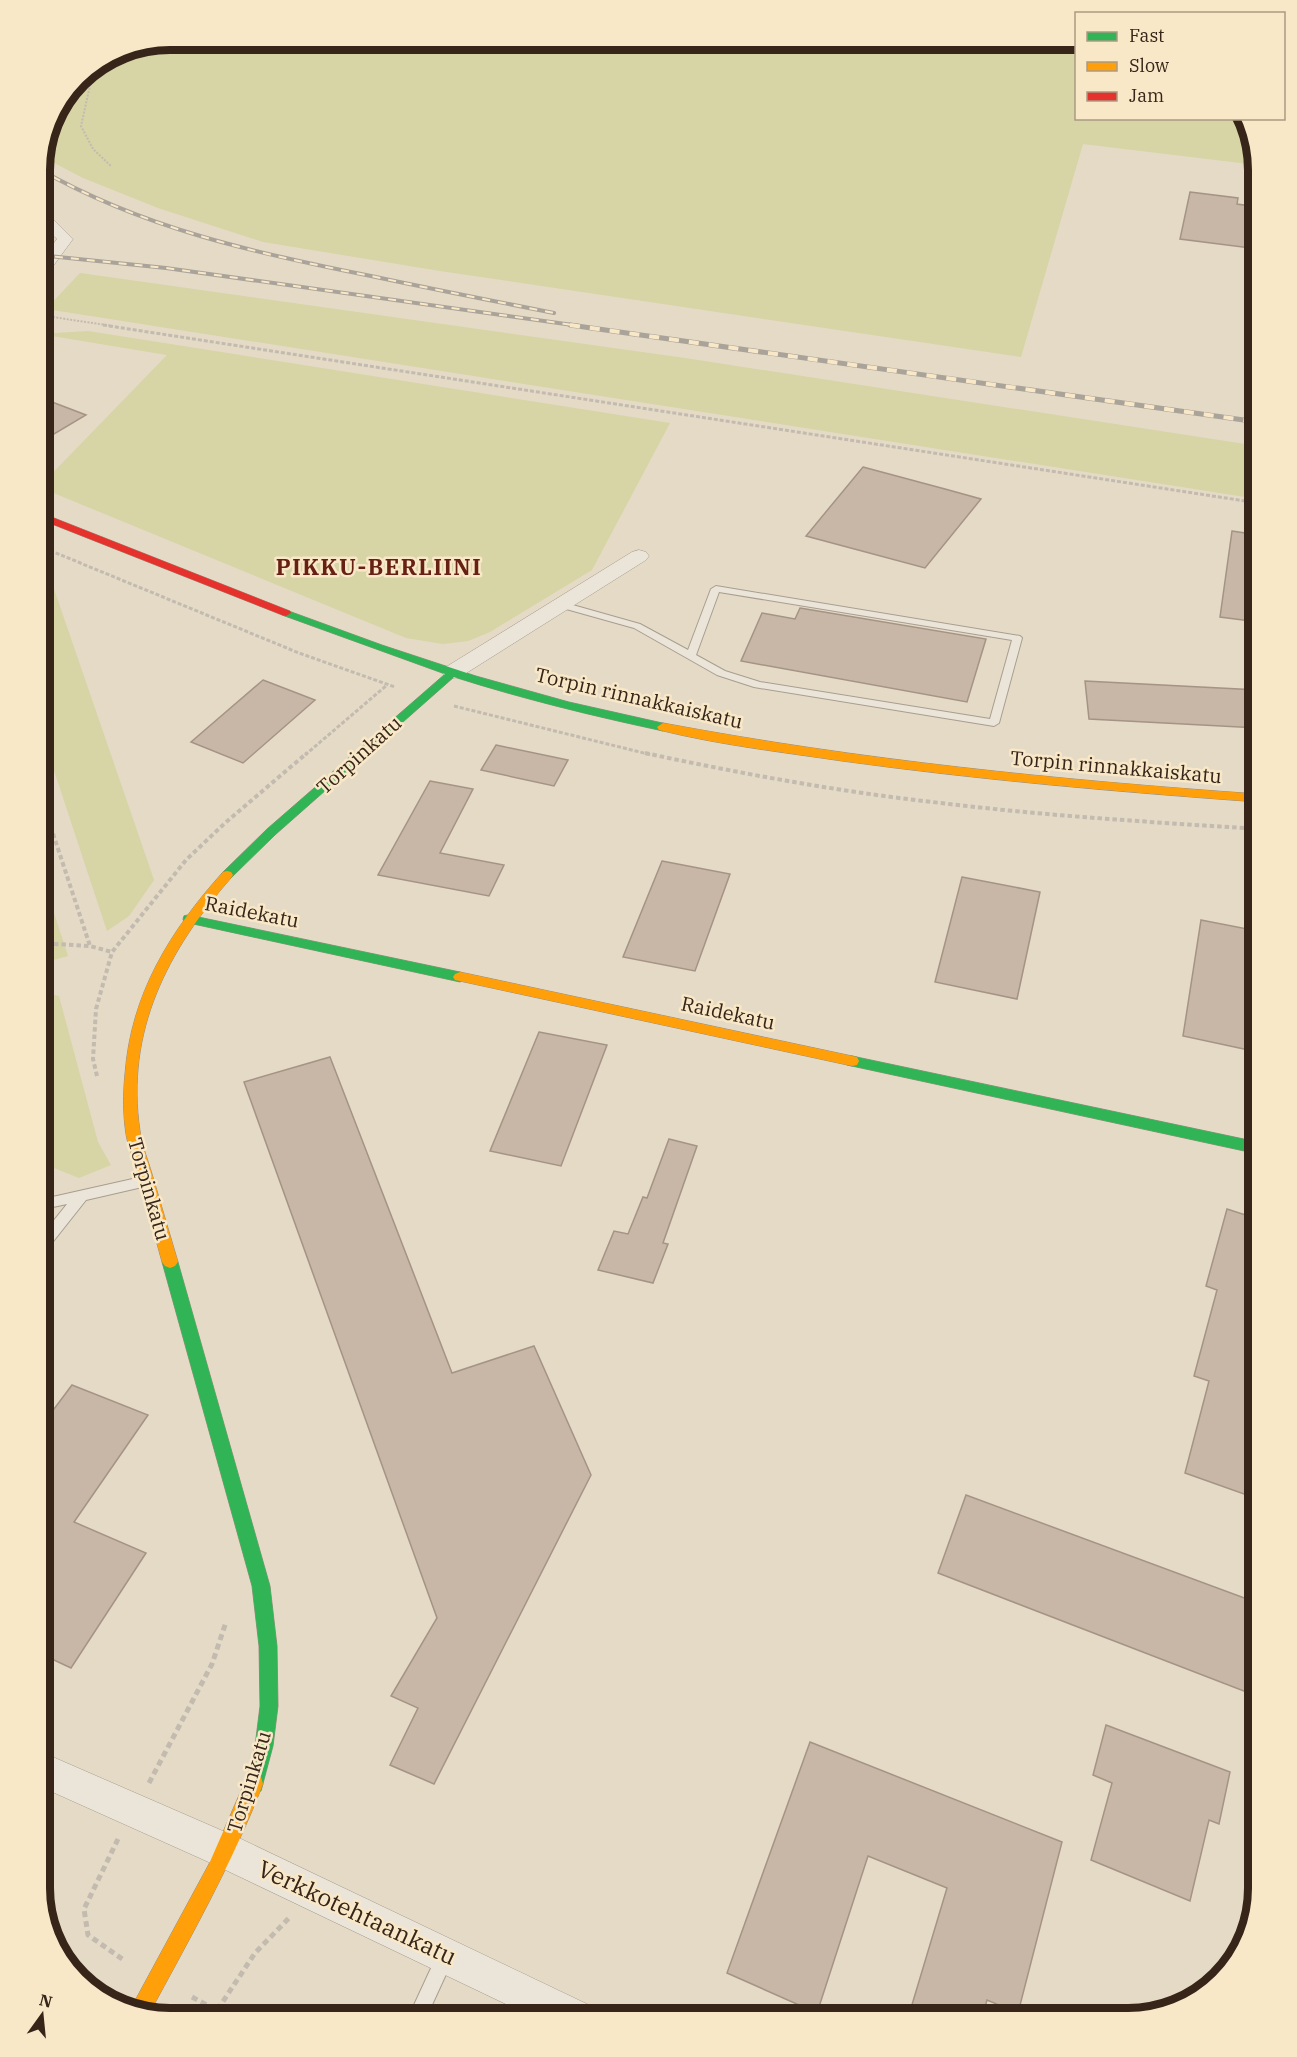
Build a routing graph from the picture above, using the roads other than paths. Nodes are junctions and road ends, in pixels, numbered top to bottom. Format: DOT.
graph roads {
  1 [pos="50,222"];
  2 [pos="50,259"];
  3 [pos="50,518"];
  4 [pos="639,556"];
  5 [pos="562,605"];
  6 [pos="691,655"];
  7 [pos="453,672"];
  8 [pos="1248,797"];
  9 [pos="189,919"];
  10 [pos="1248,1146"];
  11 [pos="146,1181"];
  12 [pos="81,1196"];
  13 [pos="50,1203"];
  14 [pos="50,1235"];
  15 [pos="50,1773"];
  16 [pos="226,1851"];
  17 [pos="446,1955"];
  18 [pos="144,2004"];
  19 [pos="422,2007"];
  20 [pos="554,2007"];
  1 -- 2 [label="street"];
  3 -- 7 [label="street, Torpin rinnakkaiskatu"];
  4 -- 5 [label="street, Torpinkatu"];
  5 -- 6 [label="lane"];
  5 -- 7 [label="street, Torpinkatu"];
  6 -- 6 [label="lane"];
  7 -- 8 [label="street, Torpin rinnakkaiskatu"];
  7 -- 9 [label="street, Torpinkatu"];
  9 -- 10 [label="street, Raidekatu"];
  9 -- 11 [label="street, Torpinkatu"];
  11 -- 12 [label="lane"];
  11 -- 16 [label="street, Torpinkatu"];
  12 -- 13 [label="lane"];
  12 -- 14 [label="lane"];
  15 -- 16 [label="street, Verkkotehtaankatu"];
  16 -- 17 [label="street, Verkkotehtaankatu"];
  16 -- 18 [label="street, Torpinkatu"];
  17 -- 19 [label="lane"];
  17 -- 20 [label="street, Verkkotehtaankatu"];
}
